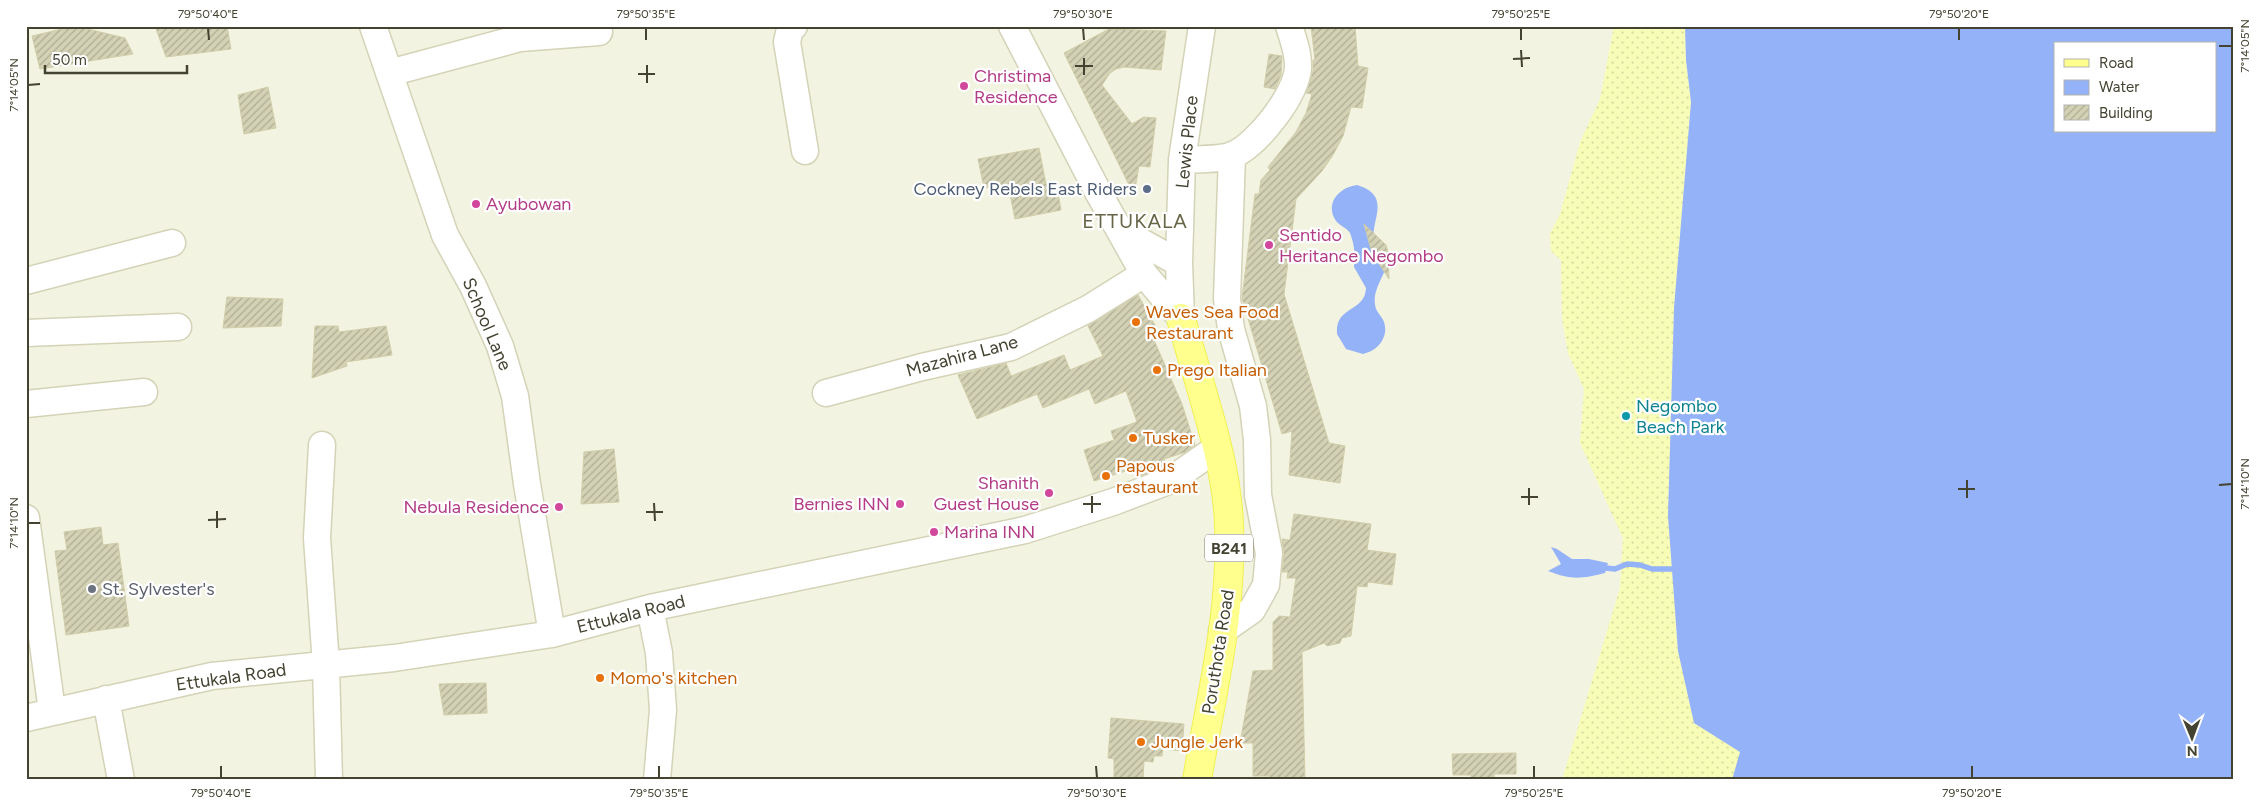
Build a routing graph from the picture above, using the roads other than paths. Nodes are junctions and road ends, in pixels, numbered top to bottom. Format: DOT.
graph roads {
  1 [pos="373,26"];
  2 [pos="794,26"];
  3 [pos="1012,26"];
  4 [pos="1202,26"];
  5 [pos="1289,26"];
  6 [pos="599,32"];
  7 [pos="389,73"];
  8 [pos="806,151"];
  9 [pos="1232,155"];
  10 [pos="1182,160"];
  11 [pos="1120,230"];
  12 [pos="172,243"];
  13 [pos="1179,263"];
  14 [pos="1144,274"];
  15 [pos="26,281"];
  16 [pos="1181,318"];
  17 [pos="178,327"];
  18 [pos="26,333"];
  19 [pos="144,392"];
  20 [pos="826,393"];
  21 [pos="26,404"];
  22 [pos="322,444"];
  23 [pos="1217,448"];
  24 [pos="1257,458"];
  25 [pos="1222,477"];
  26 [pos="26,518"];
  27 [pos="650,608"];
  28 [pos="1222,631"];
  29 [pos="552,634"];
  30 [pos="326,665"];
  31 [pos="106,699"];
  32 [pos="52,711"];
  33 [pos="26,718"];
  34 [pos="121,780"];
  35 [pos="329,780"];
  36 [pos="657,780"];
  37 [pos="1197,780"];
  1 -- 7 [label="street, School Lane"];
  2 -- 8 [label="street"];
  3 -- 11 [label="street"];
  4 -- 10 [label="street, Lewis Place"];
  5 -- 9 [label="street"];
  6 -- 7 [label="street"];
  7 -- 29 [label="street, School Lane"];
  9 -- 10 [label="street"];
  9 -- 24 [label="street"];
  10 -- 13 [label="street, Lewis Place"];
  11 -- 13 [label="street"];
  11 -- 14 [label="street"];
  12 -- 15 [label="street"];
  13 -- 16 [label="street, Lewis Place"];
  14 -- 16 [label="street"];
  14 -- 20 [label="street, Mazahira Lane"];
  16 -- 23 [label="main road, Poruthota Road / B241"];
  17 -- 18 [label="street"];
  19 -- 21 [label="street"];
  22 -- 30 [label="street"];
  23 -- 25 [label="main road, Poruthota Road / B241"];
  23 -- 27 [label="street, Ettukala Road"];
  24 -- 25 [label="street"];
  24 -- 28 [label="street"];
  25 -- 28 [label="main road, Poruthota Road / B241"];
  26 -- 32 [label="street"];
  27 -- 29 [label="street, Ettukala Road"];
  27 -- 36 [label="street"];
  28 -- 37 [label="main road, Poruthota Road / B241"];
  29 -- 30 [label="street, Ettukala Road"];
  30 -- 31 [label="street, Ettukala Road"];
  30 -- 35 [label="street"];
  31 -- 32 [label="street, Ettukala Road"];
  31 -- 34 [label="street"];
  32 -- 33 [label="street, Ettukala Road"];
}
